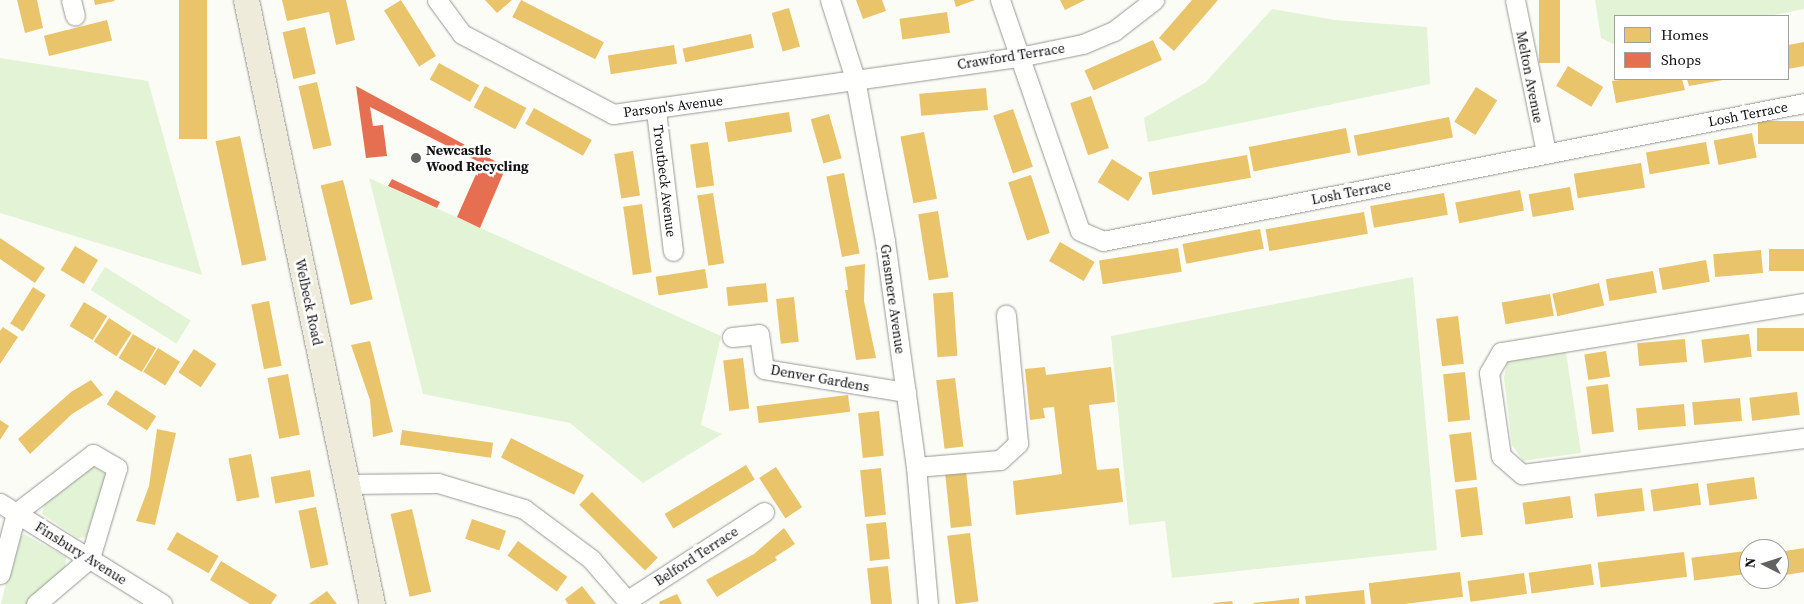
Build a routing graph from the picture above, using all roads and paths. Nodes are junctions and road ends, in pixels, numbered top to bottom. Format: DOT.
graph roads {
  1 [pos="246,0"];
  2 [pos="437,0"];
  3 [pos="830,0"];
  4 [pos="1000,0"];
  5 [pos="1154,0"];
  6 [pos="1515,0"];
  7 [pos="1019,57"];
  8 [pos="855,79"];
  9 [pos="1804,103"];
  10 [pos="656,111"];
  11 [pos="1546,153"];
  12 [pos="673,251"];
  13 [pos="1804,303"];
  14 [pos="1006,315"];
  15 [pos="732,337"];
  16 [pos="906,392"];
  17 [pos="1804,438"];
  18 [pos="916,467"];
  19 [pos="347,484"];
  20 [pos="8,508"];
  21 [pos="764,512"];
  22 [pos="90,558"];
  23 [pos="0,574"];
  24 [pos="629,602"];
  25 [pos="36,604"];
  26 [pos="162,604"];
  27 [pos="372,604"];
  28 [pos="928,604"];
  1 -- 19 [label="main road, Welbeck Road"];
  2 -- 10 [label="street, Parson's Avenue"];
  3 -- 8 [label="street, Grasmere Avenue"];
  4 -- 7 [label="street, Losh Terrace"];
  5 -- 7 [label="street, Crawford Terrace"];
  6 -- 11 [label="street, Melton Avenue"];
  7 -- 8 [label="street, Crawford Terrace"];
  7 -- 11 [label="street, Losh Terrace"];
  8 -- 10 [label="street, Parson's Avenue"];
  8 -- 16 [label="street, Grasmere Avenue"];
  9 -- 11 [label="street, Losh Terrace"];
  10 -- 12 [label="street, Troutbeck Avenue"];
  13 -- 17 [label="street"];
  14 -- 18 [label="street"];
  15 -- 16 [label="street, Denver Gardens"];
  16 -- 18 [label="street, Grasmere Avenue"];
  18 -- 28 [label="street, Grasmere Avenue"];
  19 -- 24 [label="street"];
  19 -- 27 [label="main road, Welbeck Road"];
  20 -- 22 [label="street, Finsbury Avenue"];
  20 -- 22 [label="street"];
  20 -- 23 [label="street"];
  21 -- 24 [label="street, Belford Terrace"];
  22 -- 25 [label="street"];
  22 -- 26 [label="street, Finsbury Avenue"];
}
